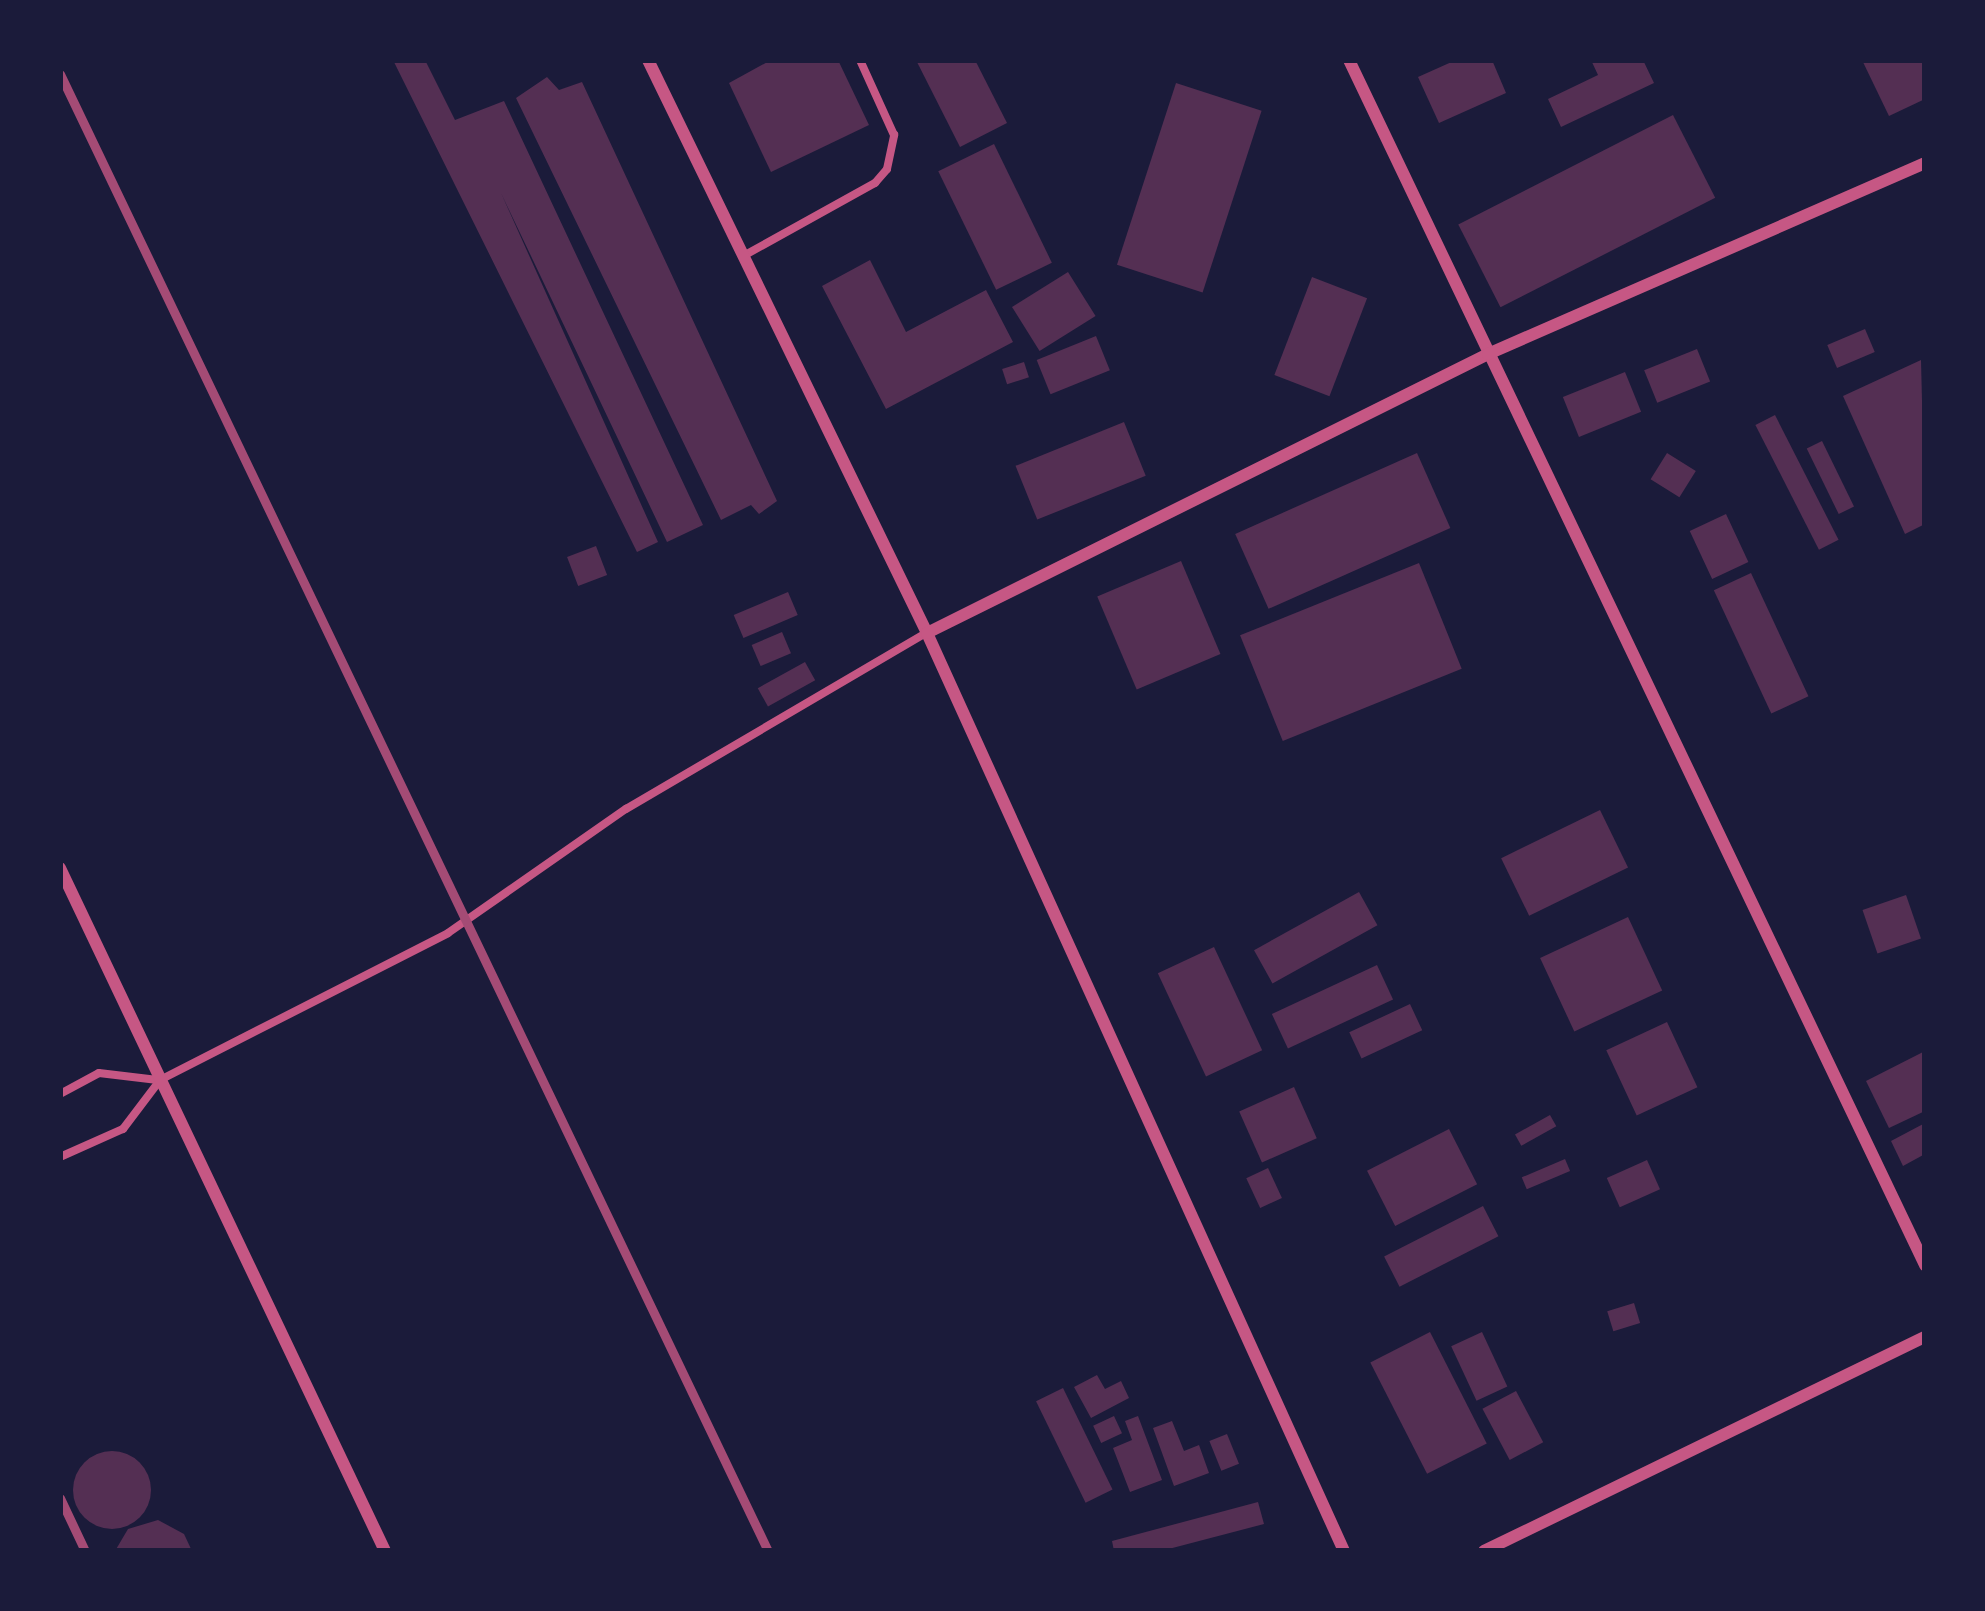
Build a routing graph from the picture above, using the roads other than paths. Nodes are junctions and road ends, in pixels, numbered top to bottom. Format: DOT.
graph roads {
  1 [pos="648,60"];
  2 [pos="860,60"];
  3 [pos="1349,60"];
  4 [pos="1925,163"];
  5 [pos="743,256"];
  6 [pos="1488,354"];
  7 [pos="927,633"];
  8 [pos="60,868"];
  9 [pos="160,1080"];
  10 [pos="60,1094"];
  11 [pos="60,1156"];
  12 [pos="1925,1265"];
  13 [pos="1925,1337"];
  14 [pos="385,1551"];
  15 [pos="1344,1551"];
  16 [pos="1484,1551"];
  1 -- 5 [label="street"];
  2 -- 5 [label="lane"];
  3 -- 6 [label="street"];
  4 -- 6 [label="street"];
  5 -- 7 [label="street"];
  6 -- 7 [label="street"];
  6 -- 12 [label="street"];
  7 -- 9 [label="lane"];
  7 -- 15 [label="street"];
  8 -- 9 [label="street"];
  9 -- 10 [label="lane"];
  9 -- 11 [label="lane"];
  9 -- 14 [label="street"];
  13 -- 16 [label="street"];
}
